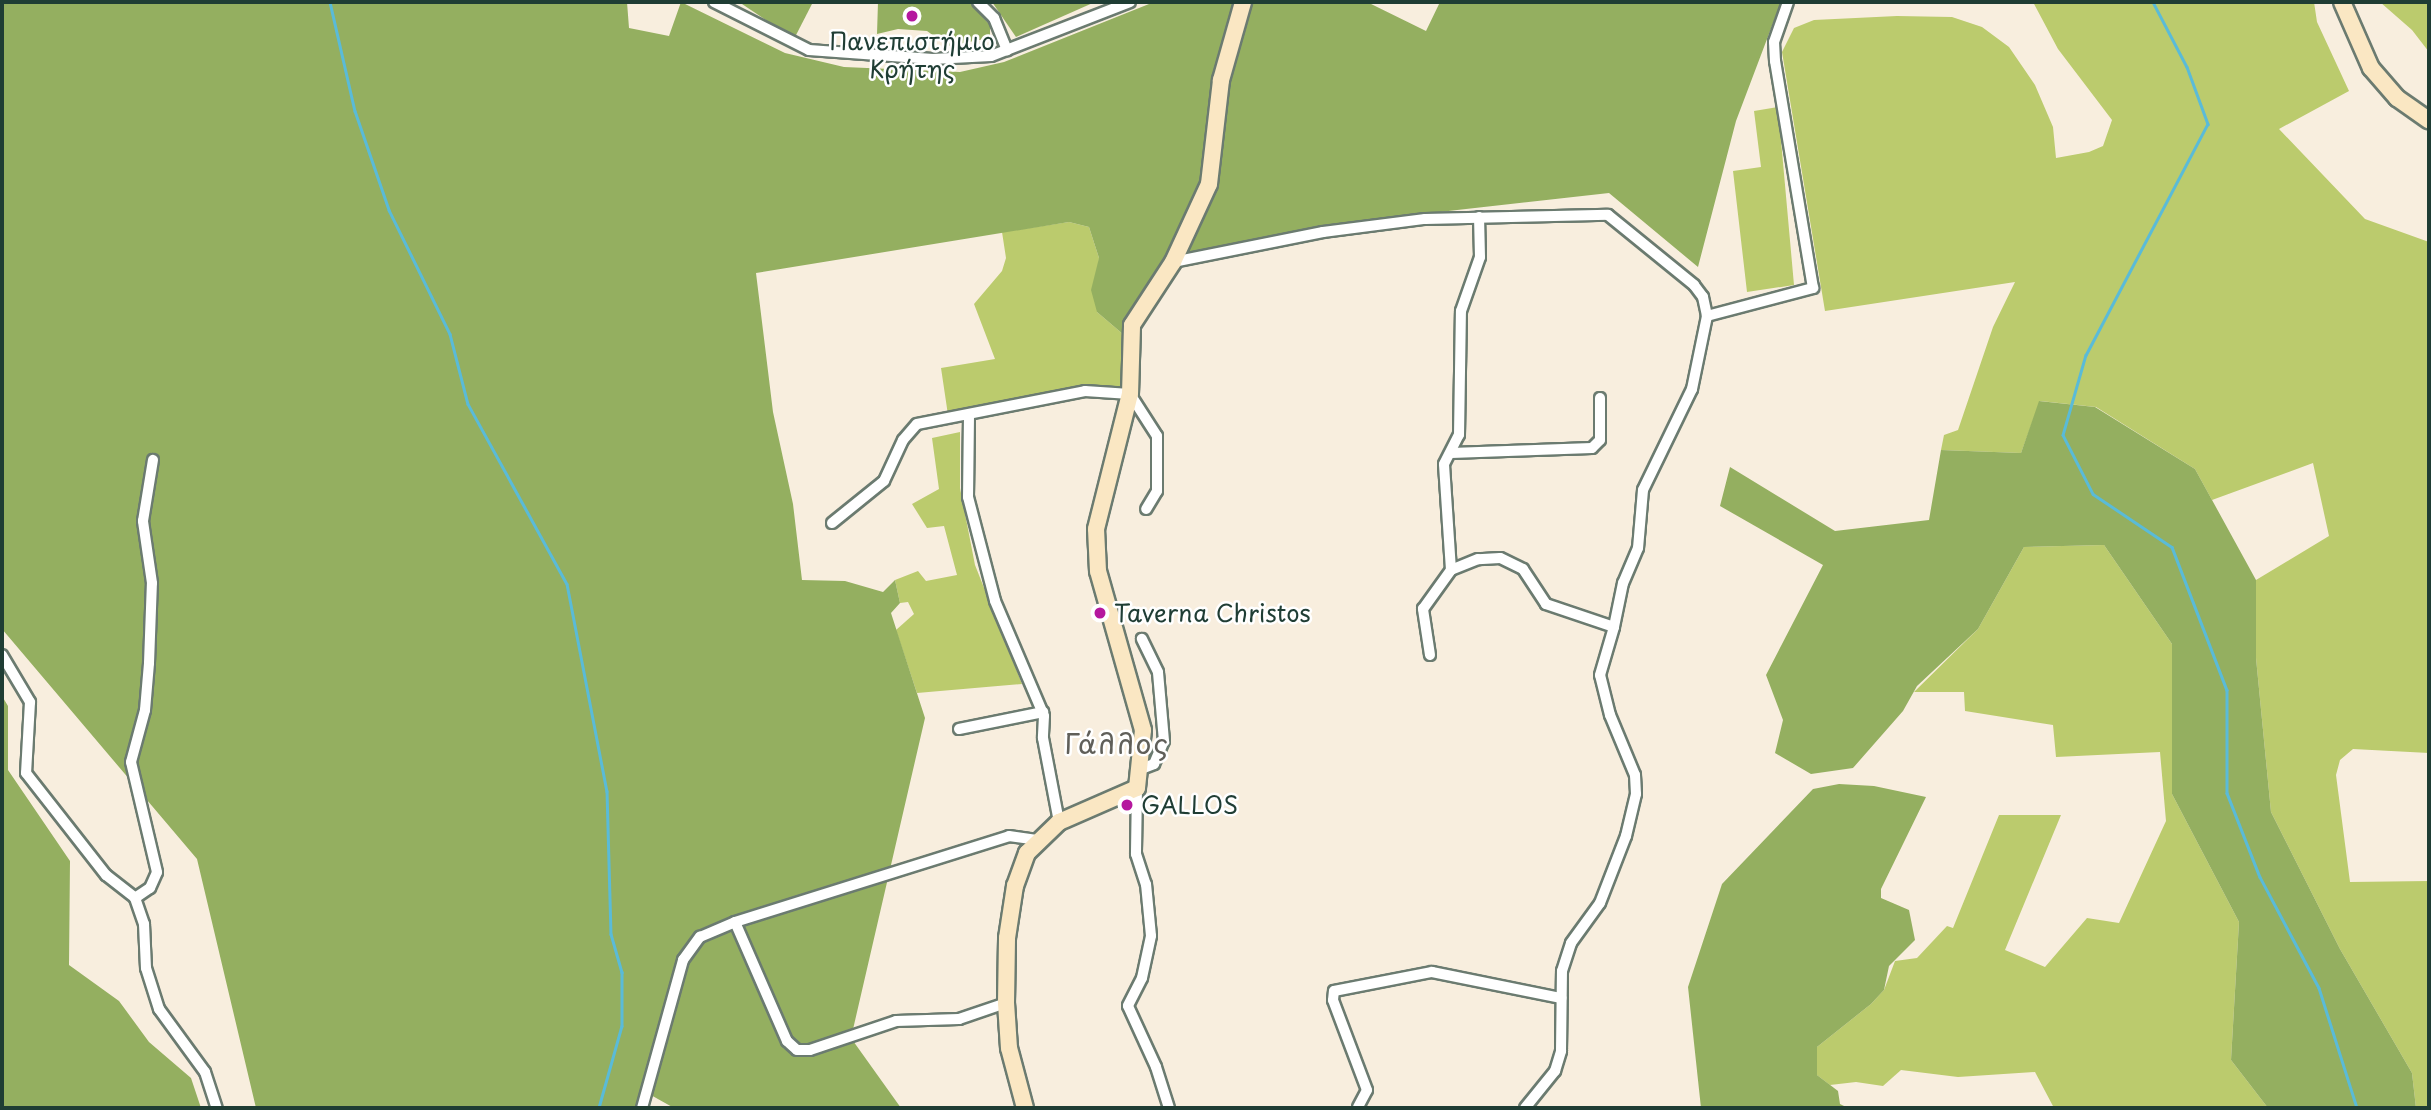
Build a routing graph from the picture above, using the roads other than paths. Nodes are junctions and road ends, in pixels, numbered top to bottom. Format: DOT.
graph roads {
  1 [pos="714,2"];
  2 [pos="978,2"];
  3 [pos="1130,2"];
  4 [pos="1243,2"];
  5 [pos="1788,2"];
  6 [pos="2342,2"];
  7 [pos="1007,50"];
  8 [pos="2429,120"];
  9 [pos="1479,217"];
  10 [pos="1173,262"];
  11 [pos="1707,316"];
  12 [pos="1130,394"];
  13 [pos="1600,398"];
  14 [pos="969,416"];
  15 [pos="1451,453"];
  16 [pos="153,460"];
  17 [pos="1146,509"];
  18 [pos="832,523"];
  19 [pos="1451,570"];
  20 [pos="1614,626"];
  21 [pos="1142,639"];
  22 [pos="2,655"];
  23 [pos="1430,655"];
  24 [pos="1043,712"];
  25 [pos="959,729"];
  26 [pos="1141,769"];
  27 [pos="1137,788"];
  28 [pos="1059,822"];
  29 [pos="1037,840"];
  30 [pos="135,898"];
  31 [pos="735,922"];
  32 [pos="1561,998"];
  33 [pos="1006,1003"];
  34 [pos="1358,1107"];
  35 [pos="218,1108"];
  36 [pos="642,1108"];
  37 [pos="1025,1108"];
  38 [pos="1169,1108"];
  39 [pos="1525,1108"];
  1 -- 7 [label="street"];
  2 -- 7 [label="street"];
  3 -- 7 [label="street"];
  4 -- 10 [label="street"];
  5 -- 11 [label="street"];
  6 -- 8 [label="street"];
  9 -- 10 [label="street"];
  9 -- 11 [label="street"];
  9 -- 15 [label="street"];
  10 -- 12 [label="street"];
  11 -- 20 [label="street"];
  12 -- 14 [label="street"];
  12 -- 17 [label="street"];
  12 -- 26 [label="street"];
  13 -- 15 [label="street"];
  14 -- 18 [label="street"];
  14 -- 24 [label="street"];
  15 -- 19 [label="street"];
  16 -- 30 [label="street"];
  19 -- 20 [label="street"];
  19 -- 23 [label="street"];
  20 -- 32 [label="street"];
  21 -- 26 [label="street"];
  22 -- 30 [label="street"];
  24 -- 25 [label="street"];
  24 -- 28 [label="street"];
  26 -- 27 [label="street"];
  27 -- 28 [label="street"];
  27 -- 38 [label="street"];
  28 -- 29 [label="street"];
  29 -- 31 [label="street"];
  29 -- 33 [label="street"];
  30 -- 35 [label="street"];
  31 -- 33 [label="street"];
  31 -- 36 [label="street"];
  32 -- 34 [label="street"];
  32 -- 39 [label="street"];
  33 -- 37 [label="street"];
}
